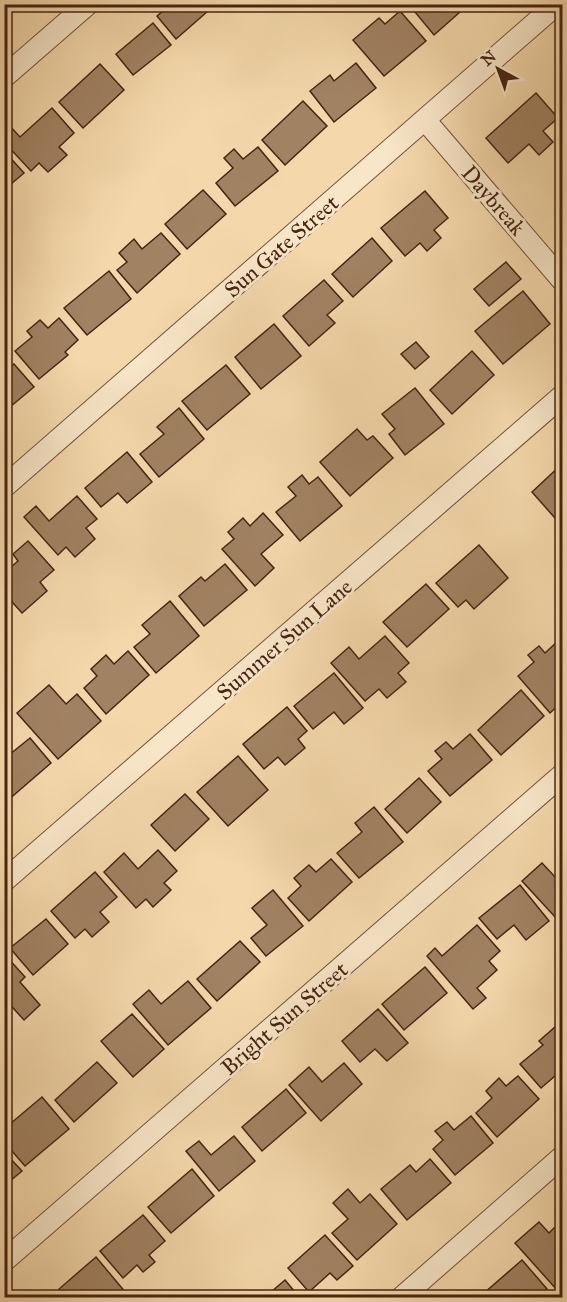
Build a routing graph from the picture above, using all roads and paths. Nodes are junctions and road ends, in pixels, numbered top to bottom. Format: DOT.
graph roads {
  1 [pos="88,4"];
  2 [pos="557,4"];
  3 [pos="4,77"];
  4 [pos="425,120"];
  5 [pos="562,280"];
  6 [pos="562,396"];
  7 [pos="4,487"];
  8 [pos="562,775"];
  9 [pos="4,881"];
  10 [pos="562,1157"];
  11 [pos="4,1261"];
  12 [pos="401,1298"];
  1 -- 3 [label="street"];
  2 -- 4 [label="street, Sun Gate Street"];
  4 -- 5 [label="street, Daybreak"];
  4 -- 7 [label="street, Sun Gate Street"];
  6 -- 9 [label="street, Summer Sun Lane"];
  8 -- 11 [label="street, Bright Sun Street"];
  10 -- 12 [label="street"];
}
